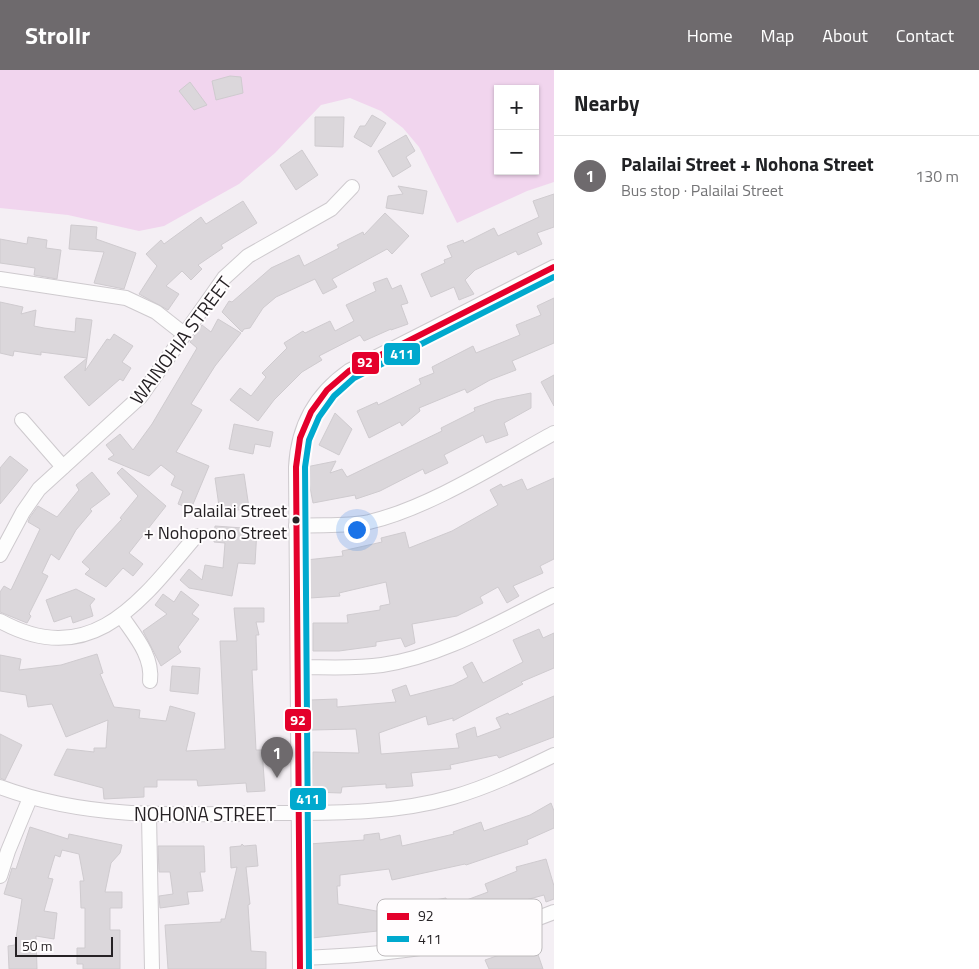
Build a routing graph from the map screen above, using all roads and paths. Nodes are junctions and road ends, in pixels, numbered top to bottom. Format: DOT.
graph roads {
  1 [pos="352,187"];
  2 [pos="554,267"];
  3 [pos="0,279"];
  4 [pos="184,334"];
  5 [pos="22,420"];
  6 [pos="554,433"];
  7 [pos="63,467"];
  8 [pos="296,526"];
  9 [pos="196,536"];
  10 [pos="0,555"];
  11 [pos="554,595"];
  12 [pos="122,617"];
  13 [pos="0,622"];
  14 [pos="298,667"];
  15 [pos="150,681"];
  16 [pos="554,755"];
  17 [pos="0,787"];
  18 [pos="30,798"];
  19 [pos="299,813"];
  20 [pos="149,815"];
  21 [pos="0,876"];
  22 [pos="554,912"];
  23 [pos="542,916"];
  24 [pos="377,954"];
  25 [pos="300,964"];
  26 [pos="152,969"];
  1 -- 4 [label="street, WAINOHIA STREET"];
  2 -- 8 [label="street"];
  3 -- 4 [label="street"];
  4 -- 7 [label="street, WAINOHIA STREET"];
  5 -- 7 [label="street"];
  6 -- 8 [label="street"];
  7 -- 10 [label="street, WAINOHIA STREET"];
  8 -- 14 [label="street"];
  9 -- 12 [label="street"];
  11 -- 14 [label="street"];
  12 -- 13 [label="street"];
  12 -- 15 [label="street"];
  14 -- 19 [label="street"];
  16 -- 19 [label="street, NOHONA STREET"];
  17 -- 18 [label="street, NOHONA STREET"];
  18 -- 20 [label="street, NOHONA STREET"];
  18 -- 21 [label="street"];
  19 -- 20 [label="street, NOHONA STREET"];
  19 -- 25 [label="street"];
  20 -- 26 [label="street"];
  22 -- 23 [label="street"];
  24 -- 25 [label="street"];
}
